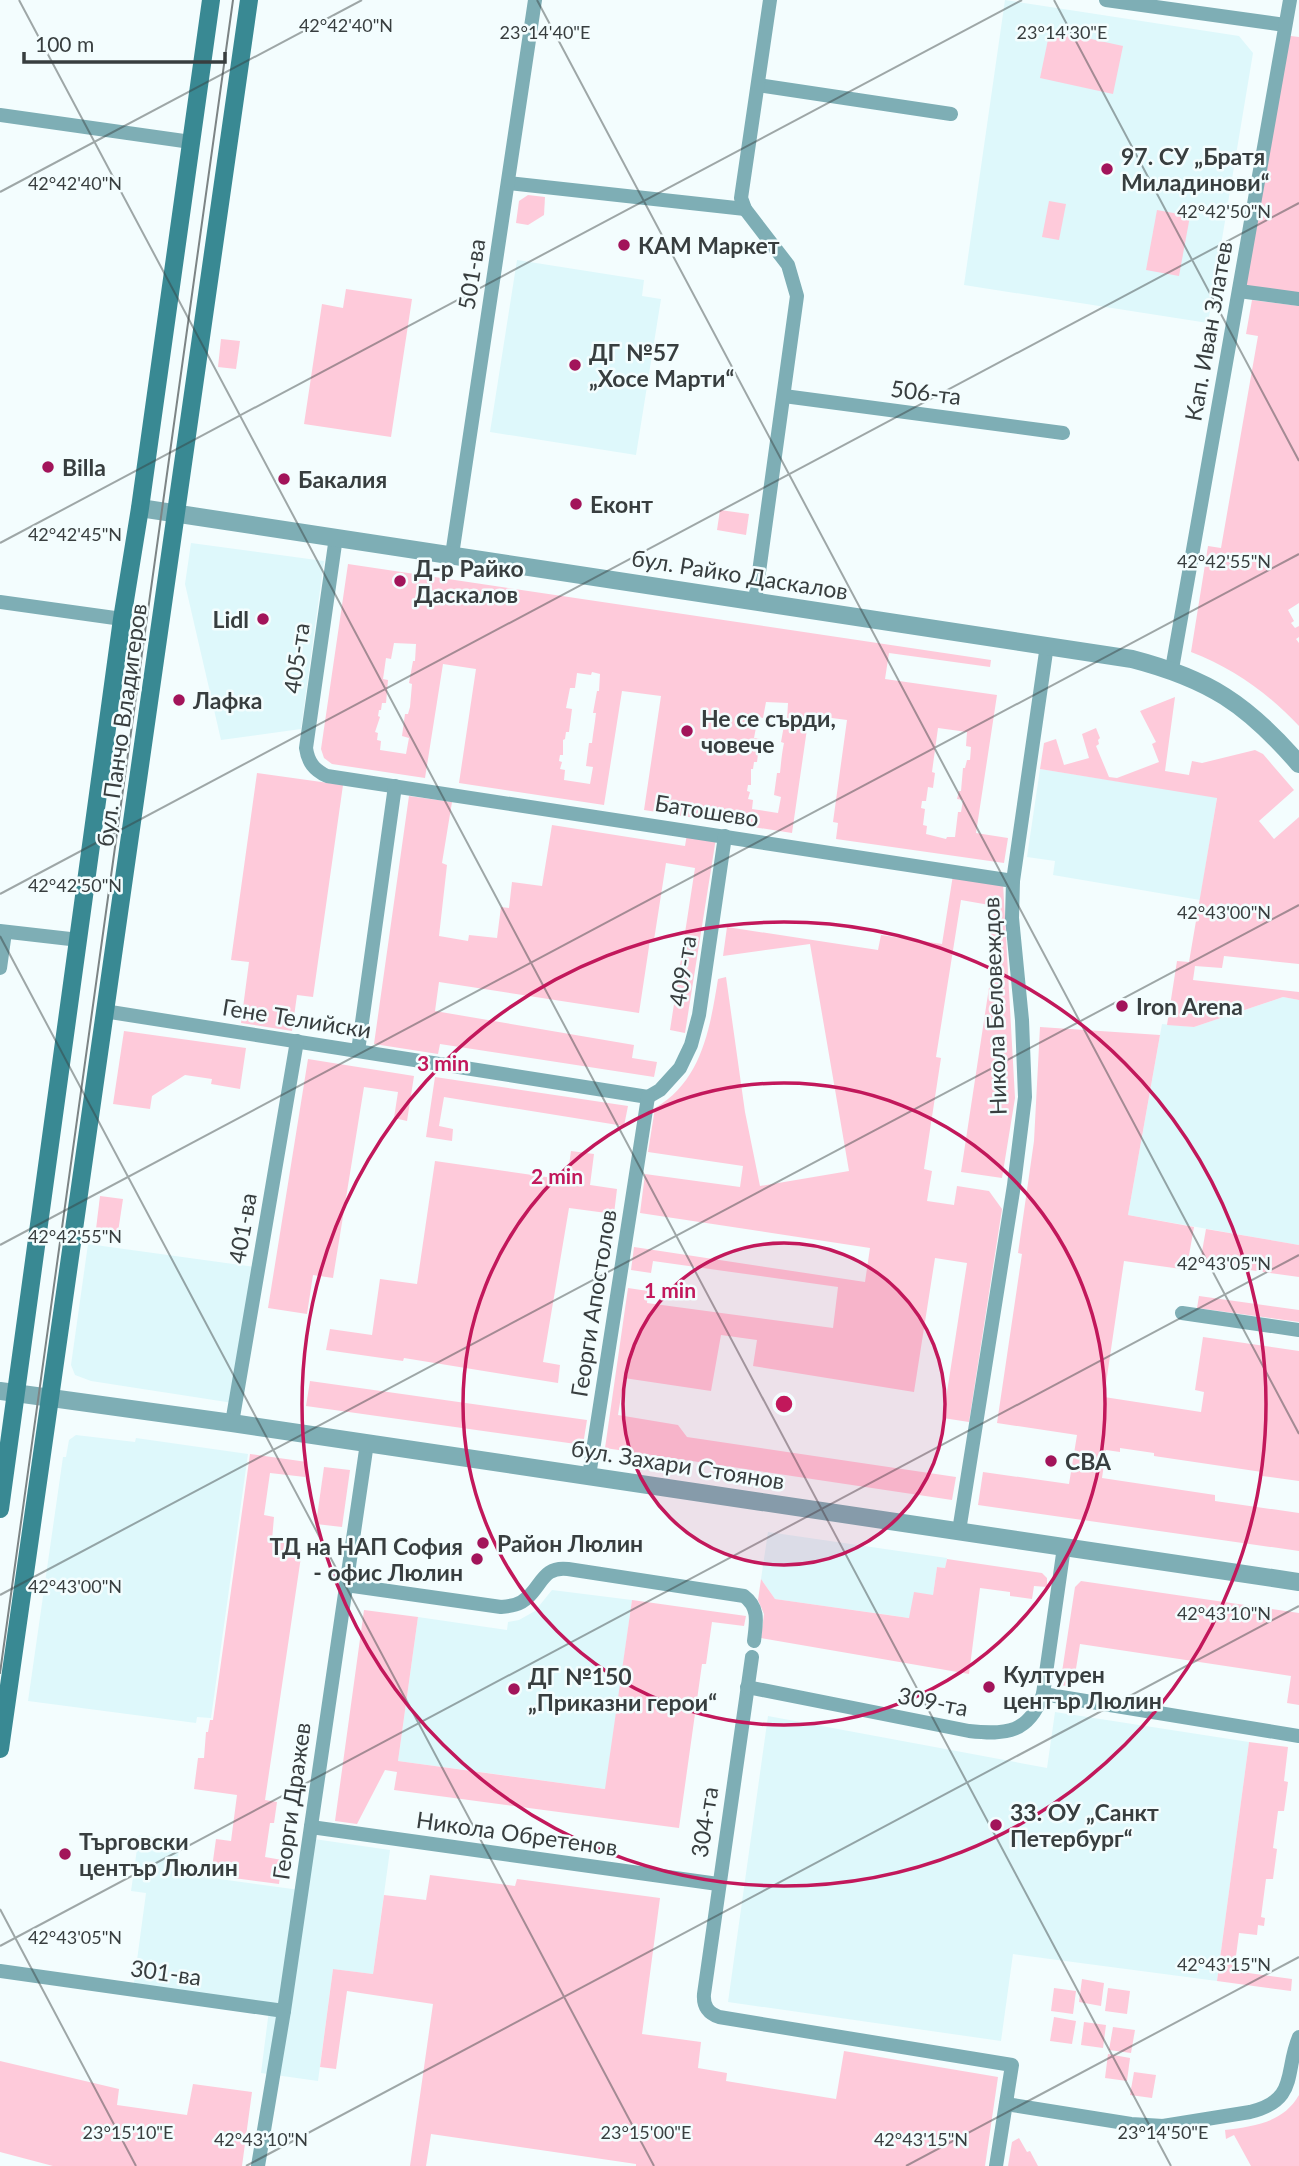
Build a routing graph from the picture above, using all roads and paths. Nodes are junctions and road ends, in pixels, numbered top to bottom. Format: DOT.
graph roads {
  1 [pos="211,0"];
  2 [pos="249,0"];
  3 [pos="535,0"];
  4 [pos="770,0"];
  5 [pos="1106,0"];
  6 [pos="1290,0"];
  7 [pos="1285,25"];
  8 [pos="758,85"];
  9 [pos="951,114"];
  10 [pos="0,116"];
  11 [pos="191,142"];
  12 [pos="508,183"];
  13 [pos="745,209"];
  14 [pos="1239,291"];
  15 [pos="1299,299"];
  16 [pos="784,396"];
  17 [pos="1063,433"];
  18 [pos="140,508"];
  19 [pos="177,513"];
  20 [pos="336,537"];
  21 [pos="452,555"];
  22 [pos="755,601"];
  23 [pos="0,602"];
  24 [pos="122,618"];
  25 [pos="1047,645"];
  26 [pos="1172,669"];
  27 [pos="1299,764"];
  28 [pos="327,776"];
  29 [pos="395,786"];
  30 [pos="725,836"];
  31 [pos="1013,881"];
  32 [pos="3,931"];
  33 [pos="79,940"];
  34 [pos="0,968"];
  35 [pos="104,1011"];
  36 [pos="297,1041"];
  37 [pos="358,1051"];
  38 [pos="648,1097"];
  39 [pos="1182,1313"];
  40 [pos="1299,1330"];
  41 [pos="8,1393"];
  42 [pos="49,1398"];
  43 [pos="232,1423"];
  44 [pos="367,1443"];
  45 [pos="589,1476"];
  46 [pos="0,1509"];
  47 [pos="959,1531"];
  48 [pos="1065,1547"];
  49 [pos="1299,1582"];
  50 [pos="346,1585"];
  51 [pos="754,1641"];
  52 [pos="752,1657"];
  53 [pos="747,1687"];
  54 [pos="1044,1694"];
  55 [pos="1299,1736"];
  56 [pos="0,1749"];
  57 [pos="311,1827"];
  58 [pos="718,1884"];
  59 [pos="0,1971"];
  60 [pos="284,2011"];
  61 [pos="1299,2035"];
  62 [pos="1006,2104"];
  63 [pos="258,2166"];
  64 [pos="996,2166"];
  1 -- 11 [label="main road, бул. Панчо Владигеров"];
  2 -- 19 [label="main road, бул. Панчо Владигеров"];
  3 -- 12 [label="street, 501-ва"];
  4 -- 8 [label="street"];
  5 -- 7 [label="street"];
  6 -- 7 [label="street, Кап. Иван Златев"];
  7 -- 14 [label="street, Кап. Иван Златев"];
  8 -- 9 [label="street"];
  8 -- 13 [label="street"];
  10 -- 11 [label="street"];
  11 -- 18 [label="main road, бул. Панчо Владигеров"];
  12 -- 13 [label="street"];
  12 -- 21 [label="street, 501-ва"];
  13 -- 16 [label="street"];
  14 -- 15 [label="street"];
  14 -- 26 [label="street, Кап. Иван Златев"];
  16 -- 17 [label="street, 506-та"];
  16 -- 22 [label="street"];
  18 -- 19 [label="street, бул. Райко Даскалов"];
  18 -- 24 [label="main road, бул. Панчо Владигеров"];
  19 -- 20 [label="street, бул. Райко Даскалов"];
  19 -- 35 [label="main road, бул. Панчо Владигеров"];
  20 -- 21 [label="street, бул. Райко Даскалов"];
  20 -- 28 [label="street, 405-та"];
  21 -- 22 [label="street, бул. Райко Даскалов"];
  22 -- 25 [label="street, бул. Райко Даскалов"];
  23 -- 24 [label="street"];
  24 -- 33 [label="main road, бул. Панчо Владигеров"];
  25 -- 26 [label="street, бул. Райко Даскалов"];
  25 -- 31 [label="street, Никола Беловеждов"];
  26 -- 27 [label="street, бул. Райко Даскалов"];
  28 -- 29 [label="street, Батошево"];
  29 -- 30 [label="street, Батошево"];
  29 -- 37 [label="street"];
  30 -- 31 [label="street, Батошево"];
  30 -- 38 [label="street, 409-та"];
  31 -- 47 [label="street, Никола Беловеждов"];
  32 -- 33 [label="street"];
  32 -- 34 [label="street"];
  33 -- 41 [label="main road, бул. Панчо Владигеров"];
  35 -- 36 [label="street, Гене Телийски"];
  35 -- 42 [label="main road, бул. Панчо Владигеров"];
  36 -- 37 [label="street, Гене Телийски"];
  36 -- 43 [label="street, 401-ва"];
  37 -- 38 [label="street, Гене Телийски"];
  38 -- 45 [label="street, Георги Апостолов"];
  39 -- 40 [label="street"];
  41 -- 42 [label="street, бул. Захари Стоянов"];
  41 -- 46 [label="main road, бул. Панчо Владигеров"];
  42 -- 43 [label="street, бул. Захари Стоянов"];
  42 -- 56 [label="main road, бул. Панчо Владигеров"];
  43 -- 44 [label="street, бул. Захари Стоянов"];
  44 -- 45 [label="street, бул. Захари Стоянов"];
  44 -- 50 [label="street, Георги Дражев"];
  45 -- 47 [label="street, бул. Захари Стоянов"];
  47 -- 48 [label="street, бул. Захари Стоянов"];
  48 -- 49 [label="street, бул. Захари Стоянов"];
  48 -- 54 [label="street"];
  50 -- 51 [label="street"];
  50 -- 57 [label="street, Георги Дражев"];
  52 -- 53 [label="street, 304-та"];
  53 -- 54 [label="street, 309-та"];
  53 -- 58 [label="street, 304-та"];
  54 -- 55 [label="street"];
  57 -- 58 [label="street, Никола Обретенов"];
  57 -- 60 [label="street, Георги Дражев"];
  58 -- 62 [label="street, 304-та"];
  59 -- 60 [label="street, 301-ва"];
  60 -- 63 [label="street, Георги Дражев"];
  61 -- 62 [label="street"];
  62 -- 64 [label="street"];
}
